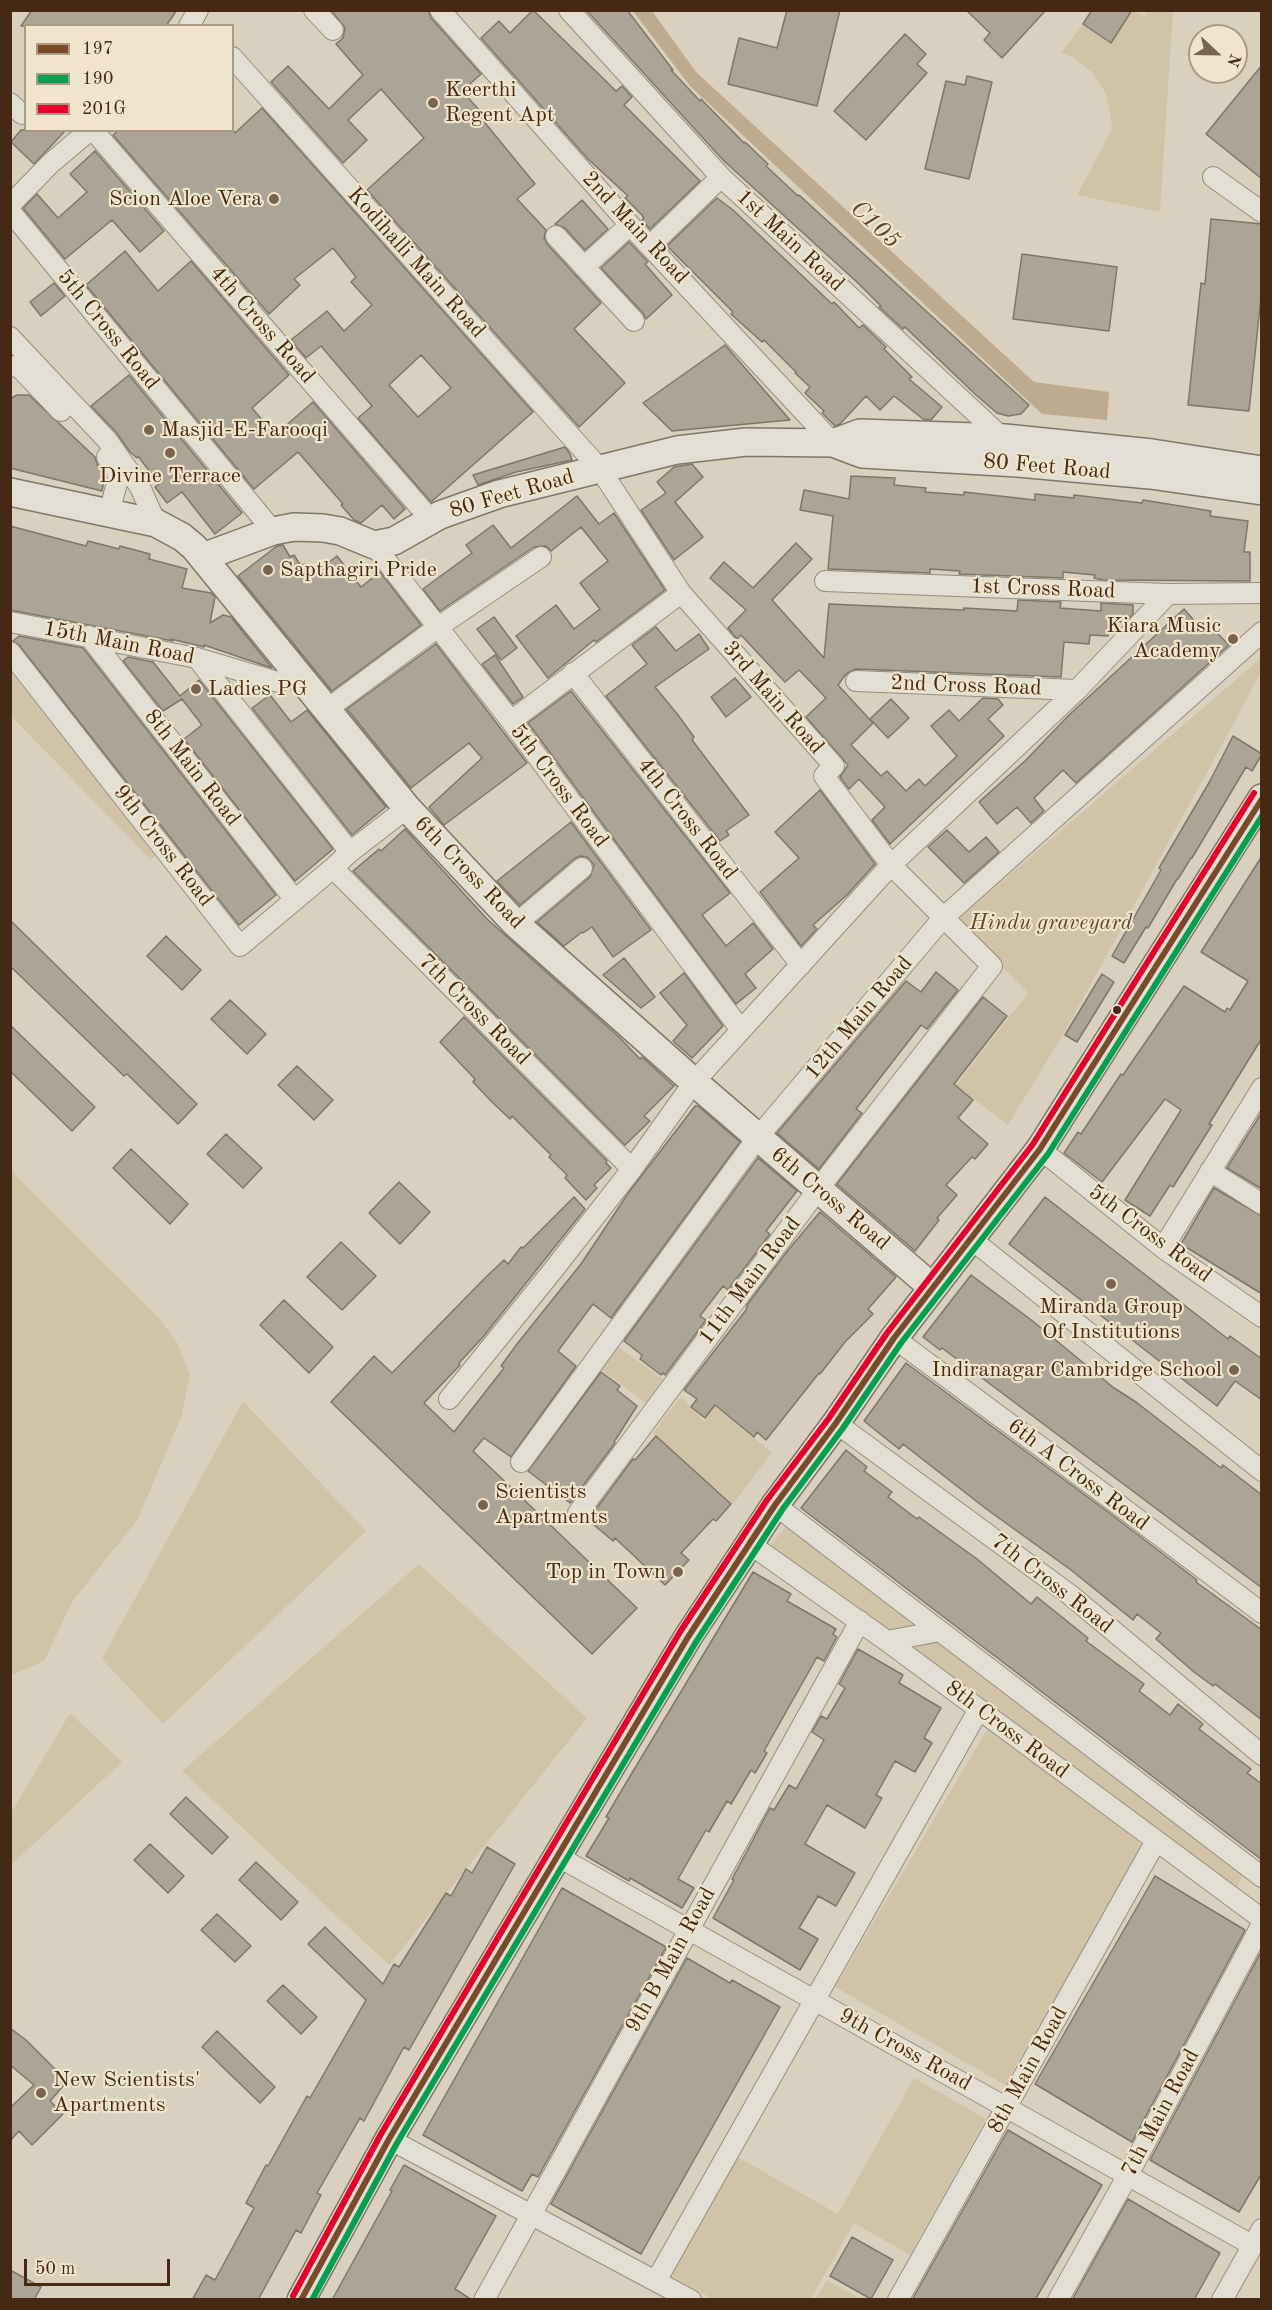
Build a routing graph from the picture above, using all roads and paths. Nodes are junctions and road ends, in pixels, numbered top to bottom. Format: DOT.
graph roads {
  1 [pos="314,10"];
  2 [pos="440,10"];
  3 [pos="569,10"];
  4 [pos="333,30"];
  5 [pos="234,59"];
  6 [pos="90,132"];
  7 [pos="94,132"];
  8 [pos="721,177"];
  9 [pos="1213,177"];
  10 [pos="10,205"];
  11 [pos="10,211"];
  12 [pos="1262,212"];
  13 [pos="630,225"];
  14 [pos="556,236"];
  15 [pos="651,245"];
  16 [pos="584,267"];
  17 [pos="634,321"];
  18 [pos="10,337"];
  19 [pos="10,366"];
  20 [pos="1005,438"];
  21 [pos="833,443"];
  22 [pos="1018,463"];
  23 [pos="600,469"];
  24 [pos="1262,470"];
  25 [pos="1262,491"];
  26 [pos="10,492"];
  27 [pos="109,513"];
  28 [pos="431,520"];
  29 [pos="156,523"];
  30 [pos="273,531"];
  31 [pos="375,545"];
  32 [pos="203,557"];
  33 [pos="541,557"];
  34 [pos="825,581"];
  35 [pos="681,593"];
  36 [pos="1262,593"];
  37 [pos="1168,594"];
  38 [pos="10,622"];
  39 [pos="438,627"];
  40 [pos="1262,632"];
  41 [pos="89,636"];
  42 [pos="10,652"];
  43 [pos="198,658"];
  44 [pos="295,673"];
  45 [pos="573,673"];
  46 [pos="856,681"];
  47 [pos="1077,690"];
  48 [pos="326,710"];
  49 [pos="511,721"];
  50 [pos="1262,798"];
  51 [pos="407,808"];
  52 [pos="350,852"];
  53 [pos="891,865"];
  54 [pos="333,868"];
  55 [pos="582,868"];
  56 [pos="294,900"];
  57 [pos="943,918"];
  58 [pos="516,924"];
  59 [pos="801,965"];
  60 [pos="992,966"];
  61 [pos="741,1030"];
  62 [pos="694,1082"];
  63 [pos="1262,1088"];
  64 [pos="1254,1118"];
  65 [pos="758,1137"];
  66 [pos="1040,1149"];
  67 [pos="632,1169"];
  68 [pos="1210,1171"];
  69 [pos="819,1188"];
  70 [pos="1262,1204"];
  71 [pos="971,1239"];
  72 [pos="1163,1248"];
  73 [pos="932,1287"];
  74 [pos="1262,1317"];
  75 [pos="894,1338"];
  76 [pos="449,1399"];
  77 [pos="836,1423"];
  78 [pos="521,1462"];
  79 [pos="1262,1471"];
  80 [pos="775,1505"];
  81 [pos="578,1513"];
  82 [pos="750,1544"];
  83 [pos="1262,1614"];
  84 [pos="860,1622"];
  85 [pos="940,1631"];
  86 [pos="887,1641"];
  87 [pos="979,1709"];
  88 [pos="1262,1755"];
  89 [pos="1156,1841"];
  90 [pos="556,1856"];
  91 [pos="1262,1877"];
  92 [pos="1262,1919"];
  93 [pos="1262,1924"];
  94 [pos="688,1930"];
  95 [pos="815,2000"];
  96 [pos="1007,2108"];
  97 [pos="389,2139"];
  98 [pos="1128,2175"];
  99 [pos="531,2214"];
  100 [pos="1257,2237"];
  101 [pos="656,2281"];
  102 [pos="301,2300"];
  103 [pos="484,2300"];
  104 [pos="691,2300"];
  105 [pos="898,2300"];
  106 [pos="1058,2300"];
  107 [pos="1222,2300"];
  1 -- 4 [label="street"];
  2 -- 13 [label="street, 2nd Main Road"];
  3 -- 8 [label="street, 1st Main Road"];
  5 -- 23 [label="street, Kodihalli Main Road"];
  6 -- 10 [label="street"];
  7 -- 28 [label="street, 4th Cross Road"];
  8 -- 15 [label="street"];
  8 -- 20 [label="street, 1st Main Road"];
  9 -- 12 [label="street"];
  11 -- 30 [label="street, 5th Cross Road"];
  13 -- 15 [label="street, 2nd Main Road"];
  13 -- 16 [label="street"];
  14 -- 16 [label="street"];
  15 -- 21 [label="street, 2nd Main Road"];
  16 -- 17 [label="street"];
  18 -- 29 [label="street"];
  19 -- 27 [label="street"];
  20 -- 21 [label="street, 80 Feet Road"];
  20 -- 22 [label="street, 1st Main Road"];
  20 -- 24 [label="street, 80 Feet Road"];
  21 -- 22 [label="street, 80 Feet Road"];
  21 -- 23 [label="street, 80 Feet Road"];
  22 -- 25 [label="street, 80 Feet Road"];
  23 -- 28 [label="street, 80 Feet Road"];
  23 -- 35 [label="street, 3rd Main Road"];
  26 -- 27 [label="street, 6th Cross Road"];
  27 -- 29 [label="street, 6th Cross Road"];
  28 -- 31 [label="street, 80 Feet Road"];
  29 -- 32 [label="street, 6th Cross Road"];
  30 -- 31 [label="street"];
  30 -- 32 [label="street"];
  31 -- 39 [label="street, 5th Cross Road"];
  32 -- 44 [label="street, 6th Cross Road"];
  33 -- 39 [label="street"];
  34 -- 37 [label="street, 1st Cross Road"];
  35 -- 45 [label="street"];
  35 -- 53 [label="street, 3rd Main Road"];
  36 -- 37 [label="street, 1st Cross Road"];
  37 -- 47 [label="street"];
  38 -- 41 [label="street, 15th Main Road"];
  39 -- 48 [label="street"];
  39 -- 49 [label="street, 5th Cross Road"];
  40 -- 57 [label="street, 12th Main Road"];
  41 -- 43 [label="street, 15th Main Road"];
  41 -- 56 [label="street, 8th Main Road"];
  42 -- 56 [label="street, 9th Cross Road"];
  43 -- 44 [label="street, 15th Main Road"];
  43 -- 52 [label="street"];
  44 -- 48 [label="street, 6th Cross Road"];
  45 -- 49 [label="street"];
  45 -- 59 [label="street, 4th Cross Road"];
  46 -- 47 [label="street, 2nd Cross Road"];
  47 -- 53 [label="street"];
  48 -- 51 [label="street, 6th Cross Road"];
  49 -- 61 [label="street, 5th Cross Road"];
  50 -- 66 [label="street"];
  51 -- 52 [label="street"];
  51 -- 58 [label="street, 6th Cross Road"];
  52 -- 54 [label="street"];
  53 -- 57 [label="street, 3rd Main Road"];
  53 -- 59 [label="street"];
  54 -- 56 [label="street, 9th Cross Road"];
  54 -- 67 [label="street, 7th Cross Road"];
  55 -- 58 [label="street"];
  57 -- 60 [label="street, 3rd Main Road"];
  57 -- 65 [label="street, 12th Main Road"];
  58 -- 62 [label="street, 6th Cross Road"];
  59 -- 61 [label="street"];
  60 -- 69 [label="street, 11th Main Road"];
  61 -- 62 [label="street"];
  62 -- 65 [label="street, 6th Cross Road"];
  62 -- 67 [label="street"];
  63 -- 64 [label="street"];
  64 -- 68 [label="street"];
  65 -- 69 [label="street, 6th Cross Road"];
  65 -- 78 [label="street, 12th Main Road"];
  66 -- 71 [label="street"];
  66 -- 72 [label="street, 5th Cross Road"];
  67 -- 76 [label="street"];
  68 -- 70 [label="street"];
  68 -- 72 [label="street"];
  69 -- 73 [label="street, 6th Cross Road"];
  69 -- 81 [label="street, 11th Main Road"];
  71 -- 73 [label="street"];
  71 -- 79 [label="street"];
  72 -- 74 [label="street, 5th Cross Road"];
  73 -- 75 [label="street"];
  75 -- 77 [label="street"];
  75 -- 83 [label="street, 6th A Cross Road"];
  77 -- 80 [label="street"];
  77 -- 88 [label="street, 7th Cross Road"];
  80 -- 82 [label="street"];
  80 -- 85 [label="street"];
  82 -- 84 [label="street, 8th Cross Road"];
  82 -- 90 [label="street"];
  84 -- 86 [label="street, 8th Cross Road"];
  84 -- 94 [label="street, 9th B Main Road"];
  85 -- 86 [label="street"];
  85 -- 91 [label="street"];
  86 -- 87 [label="street, 8th Cross Road"];
  87 -- 89 [label="street, 8th Cross Road"];
  87 -- 95 [label="street"];
  89 -- 92 [label="street, 8th Cross Road"];
  89 -- 96 [label="street, 8th Main Road"];
  90 -- 94 [label="street, 9th Cross Road"];
  90 -- 97 [label="street"];
  93 -- 98 [label="street, 7th Main Road"];
  94 -- 95 [label="street, 9th Cross Road"];
  94 -- 99 [label="street, 9th B Main Road"];
  95 -- 96 [label="street, 9th Cross Road"];
  95 -- 101 [label="street"];
  96 -- 98 [label="street, 9th Cross Road"];
  96 -- 105 [label="street, 8th Main Road"];
  97 -- 99 [label="street"];
  97 -- 102 [label="street"];
  98 -- 100 [label="street, 9th Cross Road"];
  98 -- 106 [label="street, 7th Main Road"];
  99 -- 101 [label="street"];
  99 -- 103 [label="street, 9th B Main Road"];
  100 -- 107 [label="street"];
  101 -- 104 [label="street"];
}
